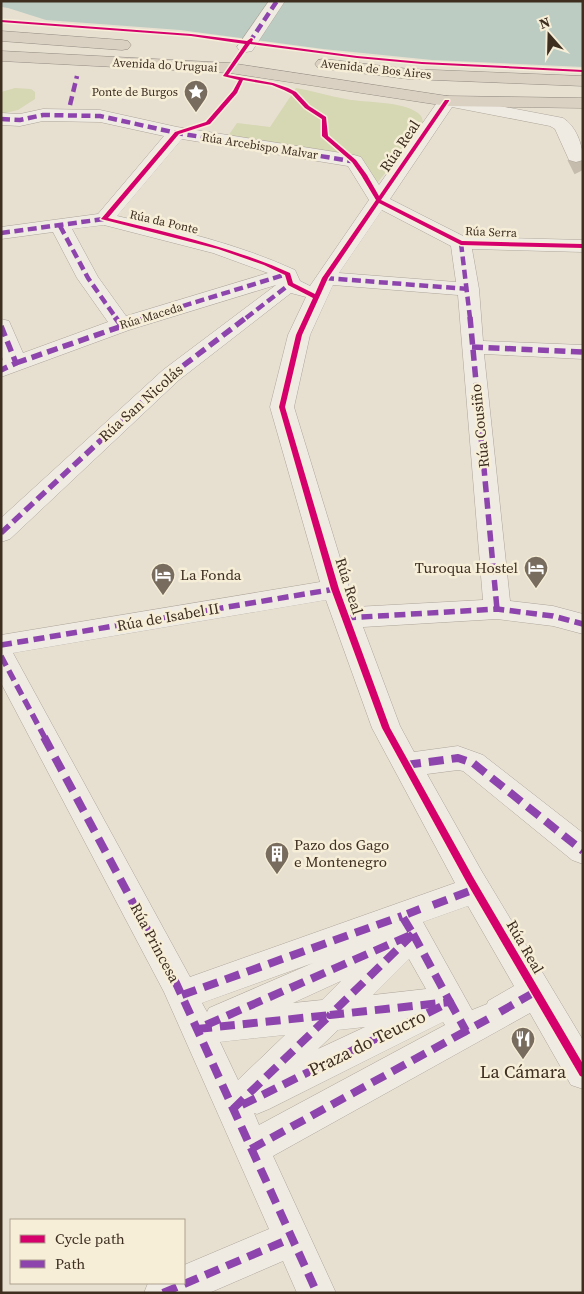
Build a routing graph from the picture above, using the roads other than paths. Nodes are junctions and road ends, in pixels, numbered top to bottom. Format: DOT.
graph roads {
  1 [pos="277,1"];
  2 [pos="1,36"];
  3 [pos="249,43"];
  4 [pos="170,50"];
  5 [pos="1,56"];
  6 [pos="583,81"];
  7 [pos="447,101"];
  8 [pos="583,103"];
  9 [pos="583,117"];
  10 [pos="1,119"];
  11 [pos="583,133"];
  12 [pos="177,134"];
  13 [pos="576,156"];
  14 [pos="378,201"];
  15 [pos="104,219"];
  16 [pos="60,226"];
  17 [pos="1,233"];
  18 [pos="461,243"];
  19 [pos="583,246"];
  20 [pos="289,279"];
  21 [pos="320,287"];
  22 [pos="468,289"];
  23 [pos="121,325"];
  24 [pos="1,326"];
  25 [pos="472,347"];
  26 [pos="583,352"];
  27 [pos="9,367"];
  28 [pos="1,533"];
  29 [pos="335,589"];
  30 [pos="497,609"];
  31 [pos="345,618"];
  32 [pos="583,624"];
  33 [pos="1,645"];
  34 [pos="1,656"];
  35 [pos="406,765"];
  36 [pos="583,851"];
  37 [pos="475,889"];
  38 [pos="417,916"];
  39 [pos="535,992"];
  40 [pos="182,995"];
  41 [pos="332,1015"];
  42 [pos="476,1016"];
  43 [pos="198,1029"];
  44 [pos="583,1073"];
  45 [pos="233,1109"];
  46 [pos="251,1149"];
  47 [pos="292,1238"];
  48 [pos="184,1284"];
  49 [pos="185,1284"];
  50 [pos="163,1293"];
  51 [pos="317,1293"];
  1 -- 3 [label="street"];
  2 -- 4 [label="highway, Avenida do Uruguai"];
  4 -- 6 [label="highway, Avenida de Bos Aires"];
  5 -- 7 [label="highway, Avenida do Uruguai"];
  7 -- 8 [label="highway"];
  7 -- 13 [label="street"];
  7 -- 14 [label="street, Rúa Real"];
  9 -- 11 [label="street"];
  10 -- 12 [label="street, Rúa Arcebispo Malvar"];
  12 -- 14 [label="street, Rúa Arcebispo Malvar"];
  12 -- 15 [label="street, Rúa da Ponte"];
  14 -- 18 [label="street, Rúa Serra"];
  14 -- 21 [label="street, Rúa Real"];
  15 -- 16 [label="street"];
  15 -- 20 [label="street, Rúa da Ponte"];
  16 -- 17 [label="street"];
  16 -- 23 [label="street"];
  18 -- 19 [label="street, Rúa Serra"];
  18 -- 22 [label="street, Rúa Cousiño"];
  20 -- 21 [label="street, Rúa da Ponte"];
  20 -- 23 [label="street, Rúa Maceda"];
  20 -- 28 [label="street, Rúa San Nicolás"];
  21 -- 22 [label="street, Rúa da Ponte"];
  21 -- 29 [label="street, Rúa Real"];
  22 -- 25 [label="street, Rúa Cousiño"];
  23 -- 27 [label="street, Rúa Maceda"];
  24 -- 27 [label="street"];
  25 -- 26 [label="street"];
  25 -- 30 [label="street, Rúa Cousiño"];
  29 -- 31 [label="street, Rúa Real"];
  29 -- 33 [label="street, Rúa de Isabel II"];
  30 -- 31 [label="street"];
  30 -- 32 [label="street"];
  31 -- 35 [label="street, Rúa Real"];
  34 -- 40 [label="street, Rúa Princesa"];
  35 -- 36 [label="street"];
  35 -- 37 [label="street, Rúa Real"];
  37 -- 38 [label="street"];
  37 -- 39 [label="street, Rúa Real"];
  38 -- 40 [label="street"];
  38 -- 41 [label="street"];
  38 -- 42 [label="street"];
  38 -- 43 [label="street"];
  39 -- 42 [label="street, Praza do Teucro"];
  39 -- 44 [label="street, Rúa Real"];
  40 -- 43 [label="street, Rúa Princesa"];
  41 -- 42 [label="street"];
  41 -- 43 [label="street"];
  41 -- 45 [label="street"];
  42 -- 45 [label="street, Praza do Teucro"];
  42 -- 46 [label="street"];
  43 -- 45 [label="street, Rúa Princesa"];
  45 -- 46 [label="street, Rúa Princesa"];
  46 -- 47 [label="street, Rúa Princesa"];
  47 -- 49 [label="street"];
  47 -- 51 [label="street, Rúa Princesa"];
  48 -- 50 [label="street"];
}
